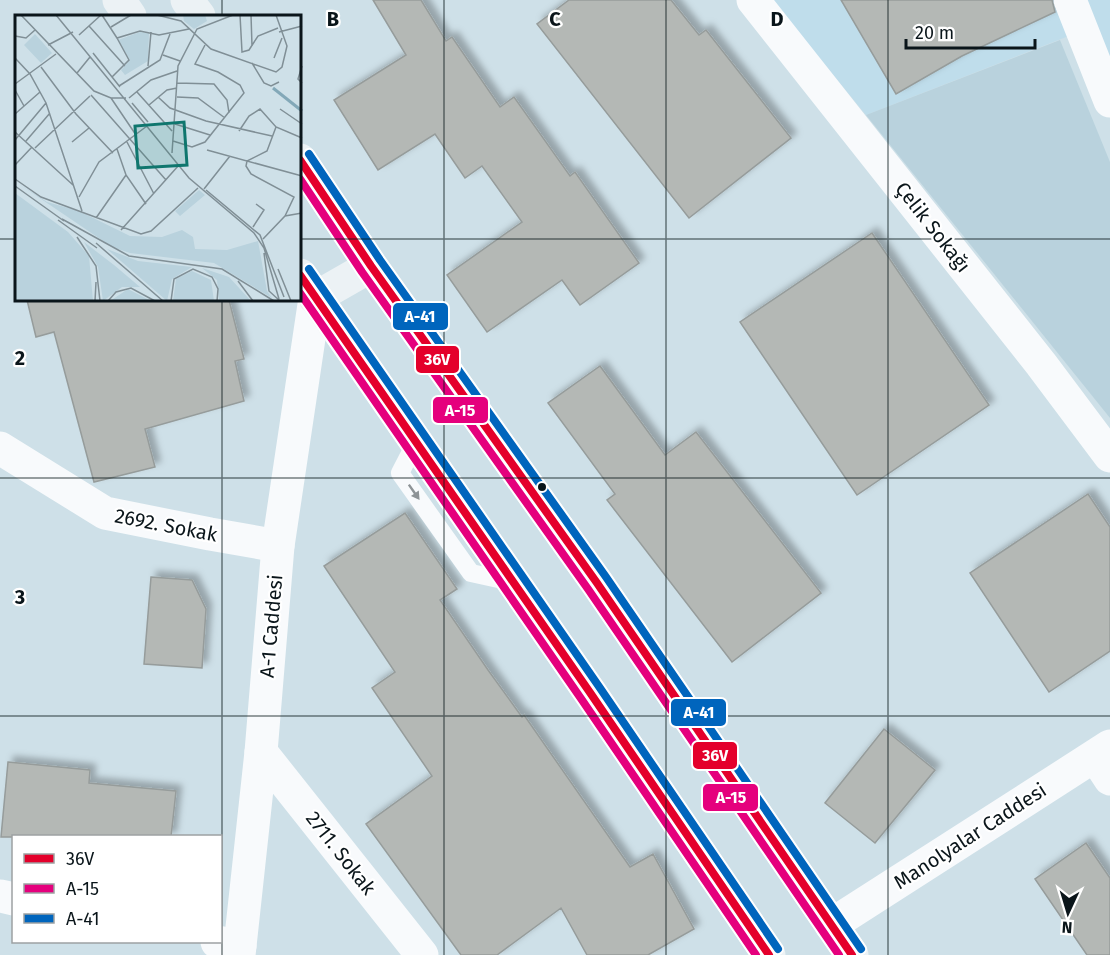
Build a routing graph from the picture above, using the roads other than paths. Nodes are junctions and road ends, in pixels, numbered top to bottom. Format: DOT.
graph roads {
  1 [pos="119,0"];
  2 [pos="753,0"];
  3 [pos="1071,0"];
  4 [pos="129,15"];
  5 [pos="1110,101"];
  6 [pos="302,163"];
  7 [pos="371,266"];
  8 [pos="308,287"];
  9 [pos="0,448"];
  10 [pos="1110,456"];
  11 [pos="278,546"];
  12 [pos="261,752"];
  13 [pos="1105,761"];
  14 [pos="831,925"];
  15 [pos="232,948"];
  16 [pos="422,955"];
  17 [pos="769,955"];
  18 [pos="852,955"];
  1 -- 4 [label="main road"];
  2 -- 10 [label="street, Çelik Sokağı"];
  3 -- 5 [label="street"];
  6 -- 7 [label="main road"];
  7 -- 8 [label="main road"];
  7 -- 14 [label="main road"];
  8 -- 11 [label="street, A-1 Caddesi"];
  8 -- 17 [label="main road, one-way"];
  9 -- 11 [label="street, 2692. Sokak"];
  11 -- 12 [label="street, A-1 Caddesi"];
  12 -- 15 [label="street, A-1 Caddesi"];
  12 -- 16 [label="street, 2711. Sokak"];
  13 -- 14 [label="street, Manolyalar Caddesi"];
  14 -- 18 [label="main road"];
}
